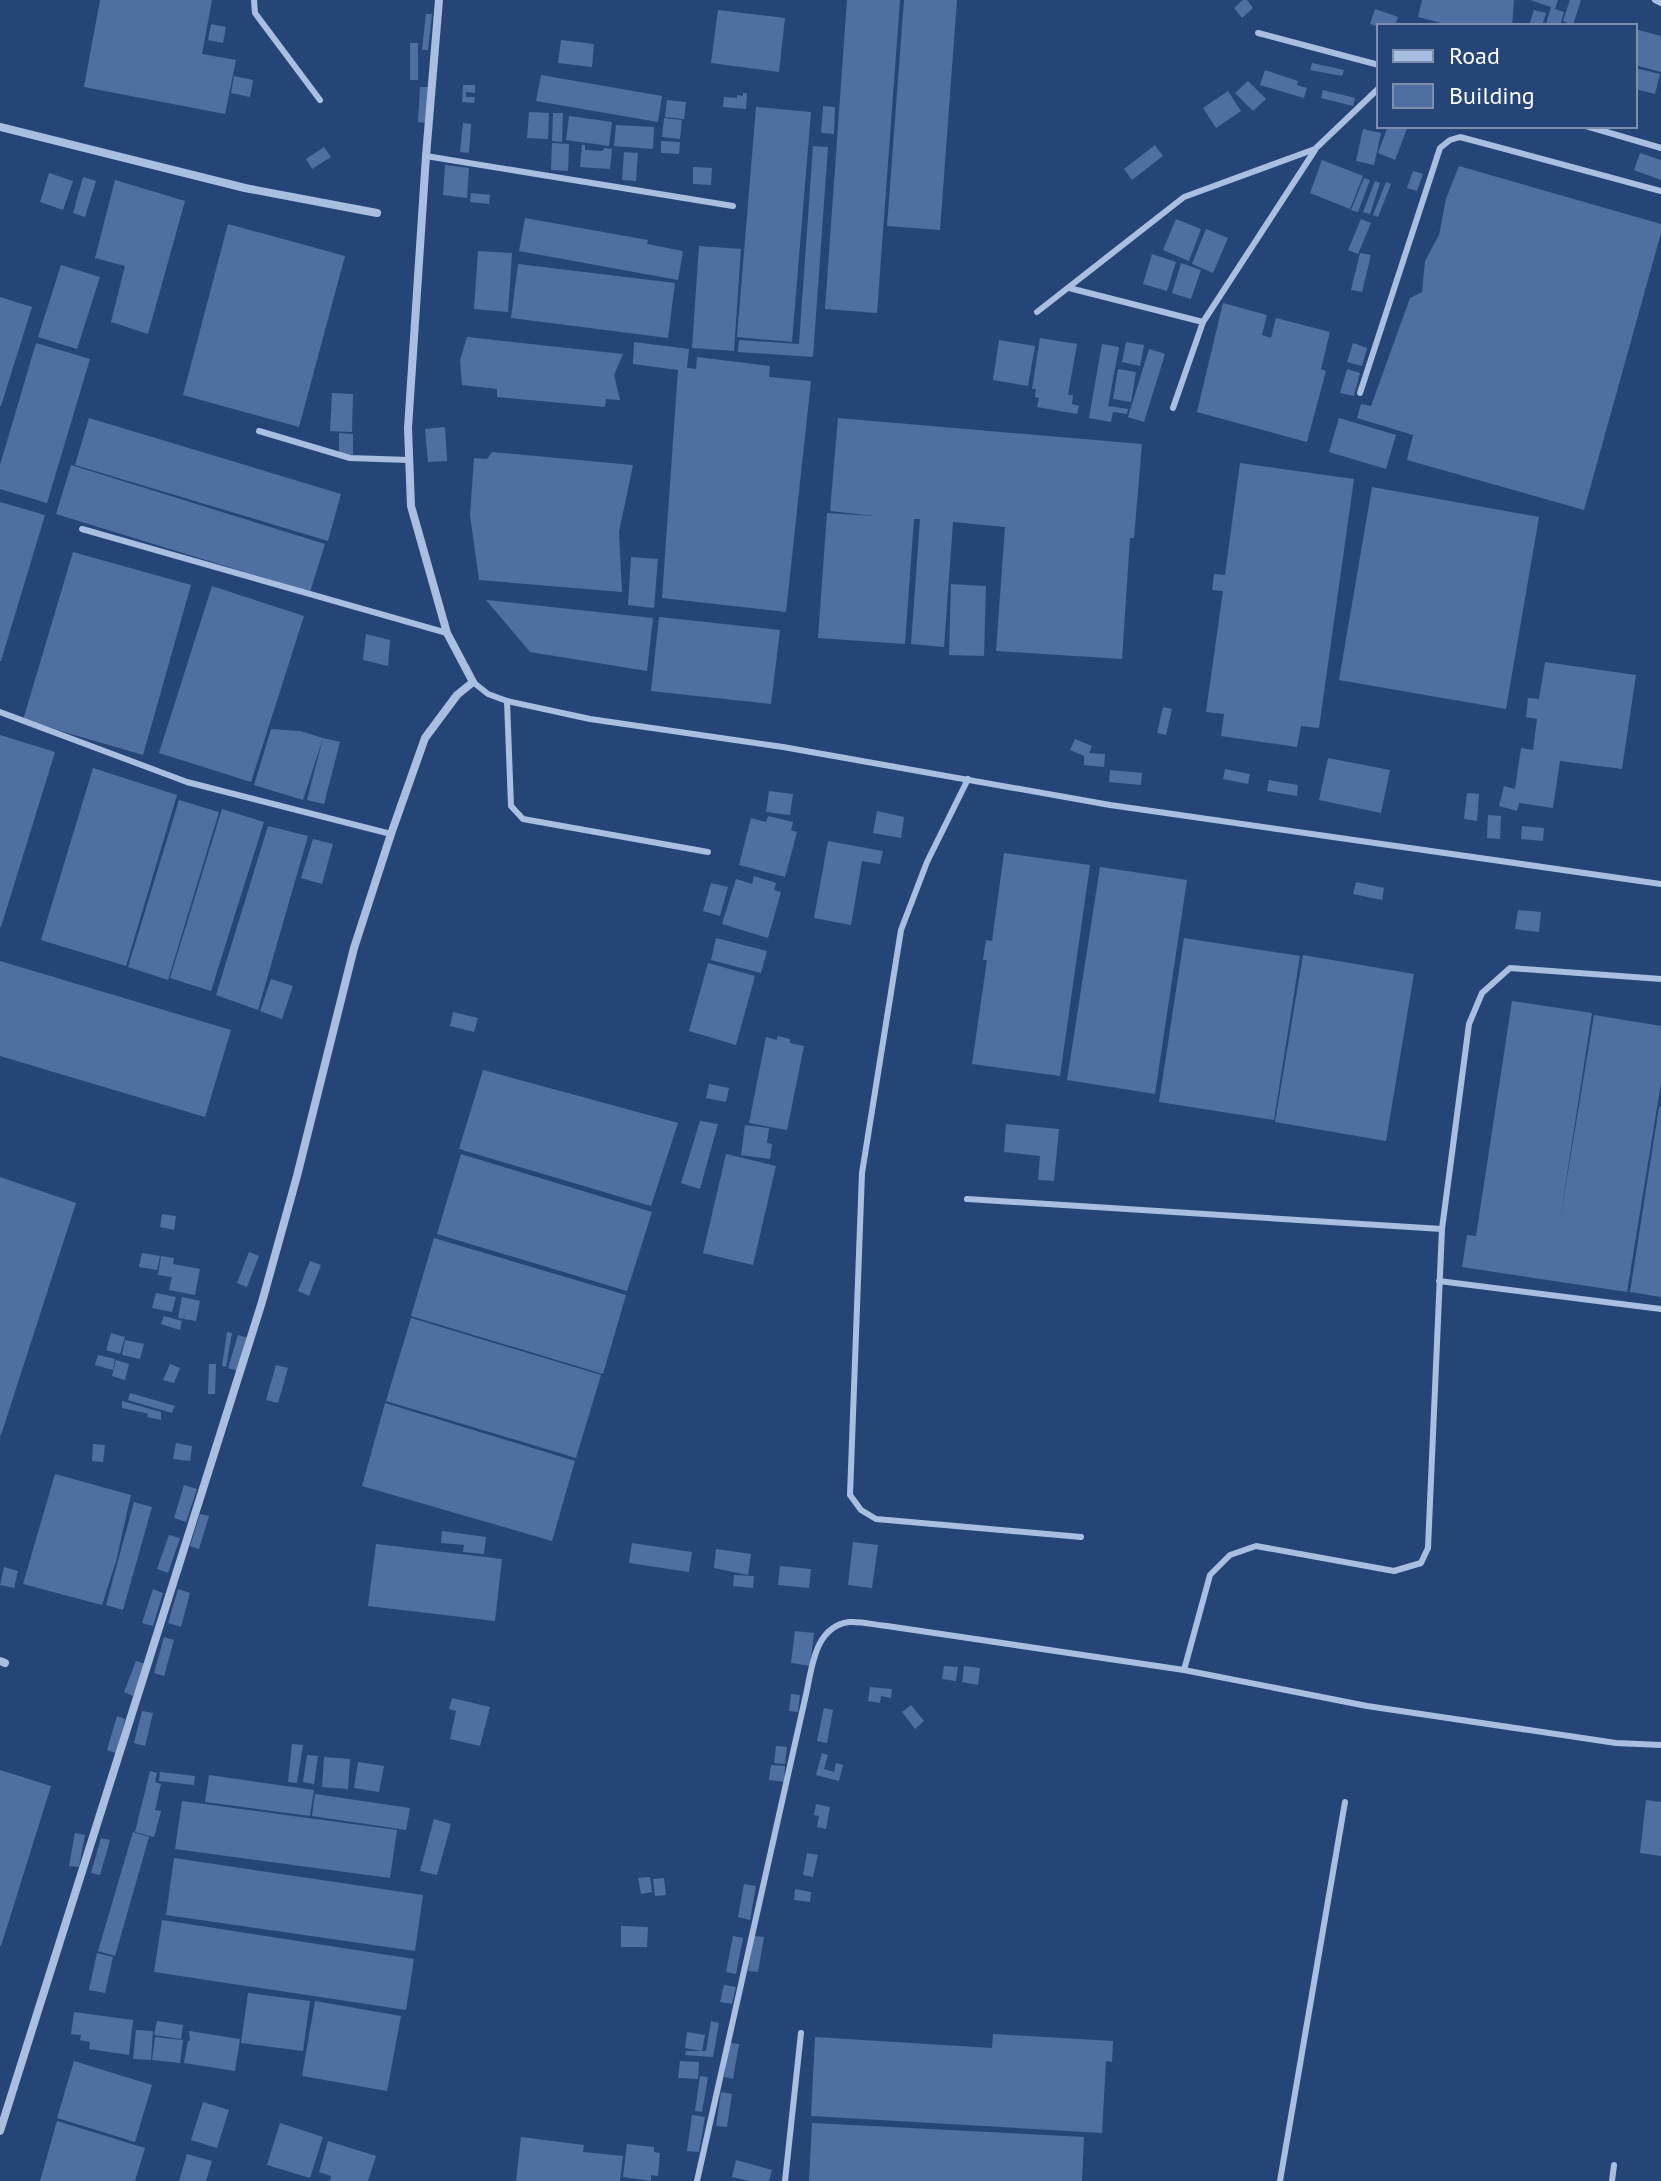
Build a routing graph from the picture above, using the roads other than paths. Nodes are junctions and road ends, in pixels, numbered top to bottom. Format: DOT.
graph roads {
  1 [pos="254,0"];
  2 [pos="439,0"];
  3 [pos="1655,0"];
  4 [pos="1661,3"];
  5 [pos="1258,33"];
  6 [pos="1377,64"];
  7 [pos="1377,90"];
  8 [pos="320,100"];
  9 [pos="0,127"];
  10 [pos="1593,128"];
  11 [pos="1661,148"];
  12 [pos="1315,149"];
  13 [pos="426,156"];
  14 [pos="1661,191"];
  15 [pos="733,206"];
  16 [pos="377,213"];
  17 [pos="1069,288"];
  18 [pos="1037,312"];
  19 [pos="1203,322"];
  20 [pos="1360,393"];
  21 [pos="1173,408"];
  22 [pos="259,431"];
  23 [pos="409,460"];
  24 [pos="82,529"];
  25 [pos="447,633"];
  26 [pos="473,682"];
  27 [pos="507,701"];
  28 [pos="0,712"];
  29 [pos="968,779"];
  30 [pos="391,834"];
  31 [pos="708,852"];
  32 [pos="1661,884"];
  33 [pos="1661,979"];
  34 [pos="967,1199"];
  35 [pos="1442,1229"];
  36 [pos="1439,1281"];
  37 [pos="1661,1309"];
  38 [pos="1081,1537"];
  39 [pos="1184,1670"];
  40 [pos="1661,1745"];
  41 [pos="1345,1802"];
  42 [pos="801,2033"];
  43 [pos="0,2131"];
  44 [pos="1614,2165"];
  45 [pos="697,2181"];
  46 [pos="785,2181"];
  47 [pos="1280,2181"];
  48 [pos="1612,2181"];
  1 -- 8 [label="lane"];
  2 -- 13 [label="street"];
  3 -- 4 [label="lane"];
  5 -- 6 [label="lane"];
  7 -- 12 [label="lane"];
  9 -- 16 [label="street"];
  10 -- 11 [label="lane"];
  12 -- 17 [label="lane"];
  12 -- 19 [label="lane"];
  13 -- 15 [label="lane"];
  13 -- 23 [label="street"];
  14 -- 20 [label="lane"];
  17 -- 18 [label="lane"];
  17 -- 19 [label="lane"];
  19 -- 21 [label="lane"];
  22 -- 23 [label="lane"];
  23 -- 25 [label="street"];
  24 -- 25 [label="lane"];
  25 -- 26 [label="street"];
  26 -- 27 [label="lane"];
  26 -- 30 [label="street"];
  27 -- 29 [label="lane"];
  27 -- 31 [label="lane"];
  28 -- 30 [label="lane"];
  29 -- 32 [label="lane"];
  29 -- 38 [label="lane"];
  30 -- 43 [label="street"];
  33 -- 35 [label="lane"];
  34 -- 35 [label="lane"];
  35 -- 36 [label="lane"];
  36 -- 37 [label="lane"];
  36 -- 39 [label="lane"];
  39 -- 40 [label="lane"];
  39 -- 45 [label="lane"];
  41 -- 47 [label="lane"];
  42 -- 46 [label="lane"];
  44 -- 48 [label="lane"];
}
